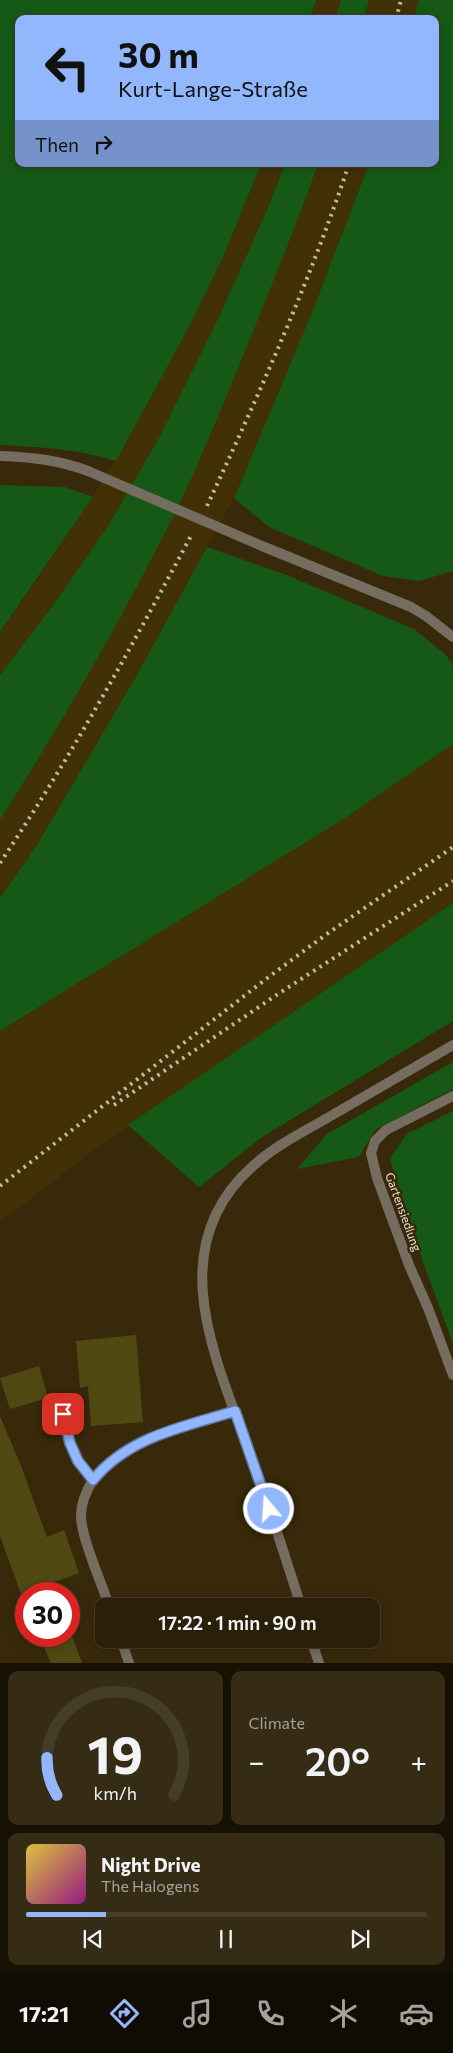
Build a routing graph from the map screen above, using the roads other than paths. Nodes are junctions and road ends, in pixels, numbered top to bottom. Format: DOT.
graph roads {
  1 [pos="0,456"];
  2 [pos="453,637"];
  3 [pos="453,1045"];
  4 [pos="453,1096"];
  5 [pos="453,1375"];
  6 [pos="235,1411"];
  7 [pos="63,1414"];
  8 [pos="93,1480"];
  9 [pos="106,1598"];
  10 [pos="298,1598"];
  11 [pos="124,1648"];
  12 [pos="314,1648"];
  13 [pos="129,1663"];
  14 [pos="319,1663"];
  1 -- 2 [label="street, bridge"];
  3 -- 6 [label="street"];
  4 -- 5 [label="street, Gartensiedlung"];
  6 -- 8 [label="street"];
  6 -- 10 [label="street"];
  7 -- 8 [label="street"];
  8 -- 9 [label="street"];
  11 -- 13 [label="street"];
  12 -- 14 [label="street"];
}
